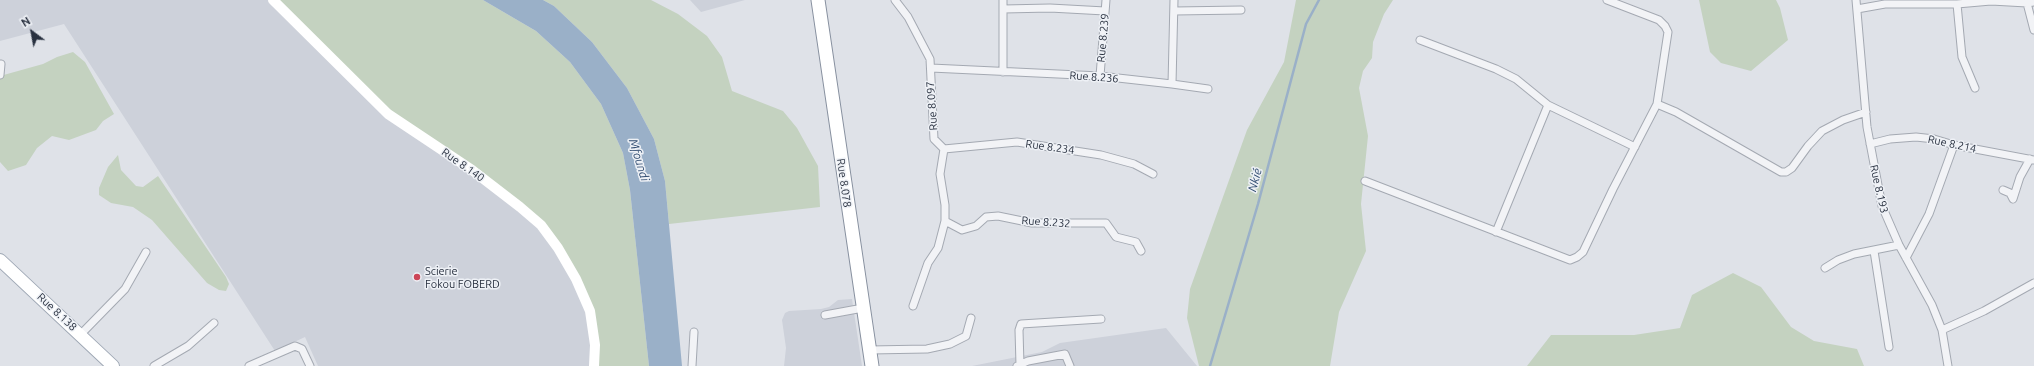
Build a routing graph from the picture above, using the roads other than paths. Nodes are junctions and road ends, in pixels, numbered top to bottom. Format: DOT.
graph roads {
  1 [pos="273,0"];
  2 [pos="818,0"];
  3 [pos="895,0"];
  4 [pos="1003,0"];
  5 [pos="1106,0"];
  6 [pos="1174,0"];
  7 [pos="1607,0"];
  8 [pos="1856,0"];
  9 [pos="2029,1"];
  10 [pos="1957,4"];
  11 [pos="1004,9"];
  12 [pos="1857,9"];
  13 [pos="1241,10"];
  14 [pos="1105,11"];
  15 [pos="1175,11"];
  16 [pos="2034,30"];
  17 [pos="1420,40"];
  18 [pos="1,64"];
  19 [pos="931,68"];
  20 [pos="1003,72"];
  21 [pos="0,76"];
  22 [pos="1100,76"];
  23 [pos="1172,84"];
  24 [pos="1208,88"];
  25 [pos="1975,88"];
  26 [pos="1657,104"];
  27 [pos="1548,105"];
  28 [pos="1866,112"];
  29 [pos="1870,144"];
  30 [pos="1954,145"];
  31 [pos="1635,147"];
  32 [pos="944,149"];
  33 [pos="2032,160"];
  34 [pos="1153,174"];
  35 [pos="1365,181"];
  36 [pos="2003,190"];
  37 [pos="945,221"];
  38 [pos="1496,232"];
  39 [pos="1899,245"];
  40 [pos="1141,251"];
  41 [pos="1874,251"];
  42 [pos="146,252"];
  43 [pos="1906,258"];
  44 [pos="0,260"];
  45 [pos="0,266"];
  46 [pos="1825,268"];
  47 [pos="2034,283"];
  48 [pos="912,306"];
  49 [pos="863,308"];
  50 [pos="826,315"];
  51 [pos="970,318"];
  52 [pos="1101,319"];
  53 [pos="214,323"];
  54 [pos="1942,330"];
  55 [pos="694,332"];
  56 [pos="81,334"];
  57 [pos="1889,347"];
  58 [pos="870,350"];
  59 [pos="1018,365"];
  60 [pos="113,366"];
  61 [pos="154,366"];
  62 [pos="249,366"];
  63 [pos="310,366"];
  64 [pos="594,366"];
  65 [pos="692,366"];
  66 [pos="872,366"];
  67 [pos="1070,366"];
  68 [pos="1948,366"];
  1 -- 64 [label="main road, Rue 8.140"];
  2 -- 49 [label="highway, Rue 8.078"];
  3 -- 19 [label="street, Rue 8.097"];
  4 -- 11 [label="street"];
  5 -- 14 [label="street, Rue 8.239"];
  6 -- 15 [label="street"];
  7 -- 26 [label="street"];
  8 -- 12 [label="street, Rue 8.193"];
  9 -- 10 [label="street"];
  9 -- 16 [label="street"];
  10 -- 12 [label="street"];
  10 -- 25 [label="street"];
  11 -- 14 [label="street"];
  11 -- 20 [label="street"];
  12 -- 28 [label="street, Rue 8.193"];
  13 -- 15 [label="street"];
  14 -- 22 [label="street, Rue 8.239"];
  15 -- 23 [label="street"];
  17 -- 27 [label="street"];
  18 -- 21 [label="street"];
  19 -- 20 [label="street, Rue 8.236"];
  19 -- 32 [label="street, Rue 8.097"];
  20 -- 22 [label="street, Rue 8.236"];
  22 -- 23 [label="street, Rue 8.236"];
  23 -- 24 [label="street, Rue 8.236"];
  26 -- 28 [label="street"];
  26 -- 31 [label="street"];
  27 -- 31 [label="street"];
  27 -- 38 [label="street"];
  28 -- 29 [label="street, Rue 8.193"];
  29 -- 30 [label="street, Rue 8.214"];
  29 -- 39 [label="street, Rue 8.193"];
  30 -- 33 [label="street, Rue 8.214"];
  30 -- 43 [label="street"];
  31 -- 38 [label="street"];
  32 -- 34 [label="street, Rue 8.234"];
  32 -- 37 [label="street"];
  33 -- 36 [label="street"];
  35 -- 38 [label="street"];
  37 -- 40 [label="street, Rue 8.232"];
  37 -- 48 [label="street"];
  39 -- 41 [label="street"];
  39 -- 43 [label="street, Rue 8.193"];
  41 -- 46 [label="street"];
  41 -- 57 [label="street"];
  42 -- 56 [label="street"];
  43 -- 54 [label="street, Rue 8.193"];
  44 -- 45 [label="main road"];
  44 -- 56 [label="main road, Rue 8.138"];
  47 -- 54 [label="street"];
  49 -- 50 [label="street"];
  49 -- 58 [label="highway, Rue 8.078"];
  51 -- 58 [label="street"];
  52 -- 59 [label="street"];
  53 -- 61 [label="street"];
  54 -- 68 [label="street, Rue 8.193"];
  55 -- 65 [label="street"];
  56 -- 60 [label="main road, Rue 8.138"];
  58 -- 66 [label="highway, Rue 8.078"];
  59 -- 67 [label="street"];
  62 -- 63 [label="street"];
}
